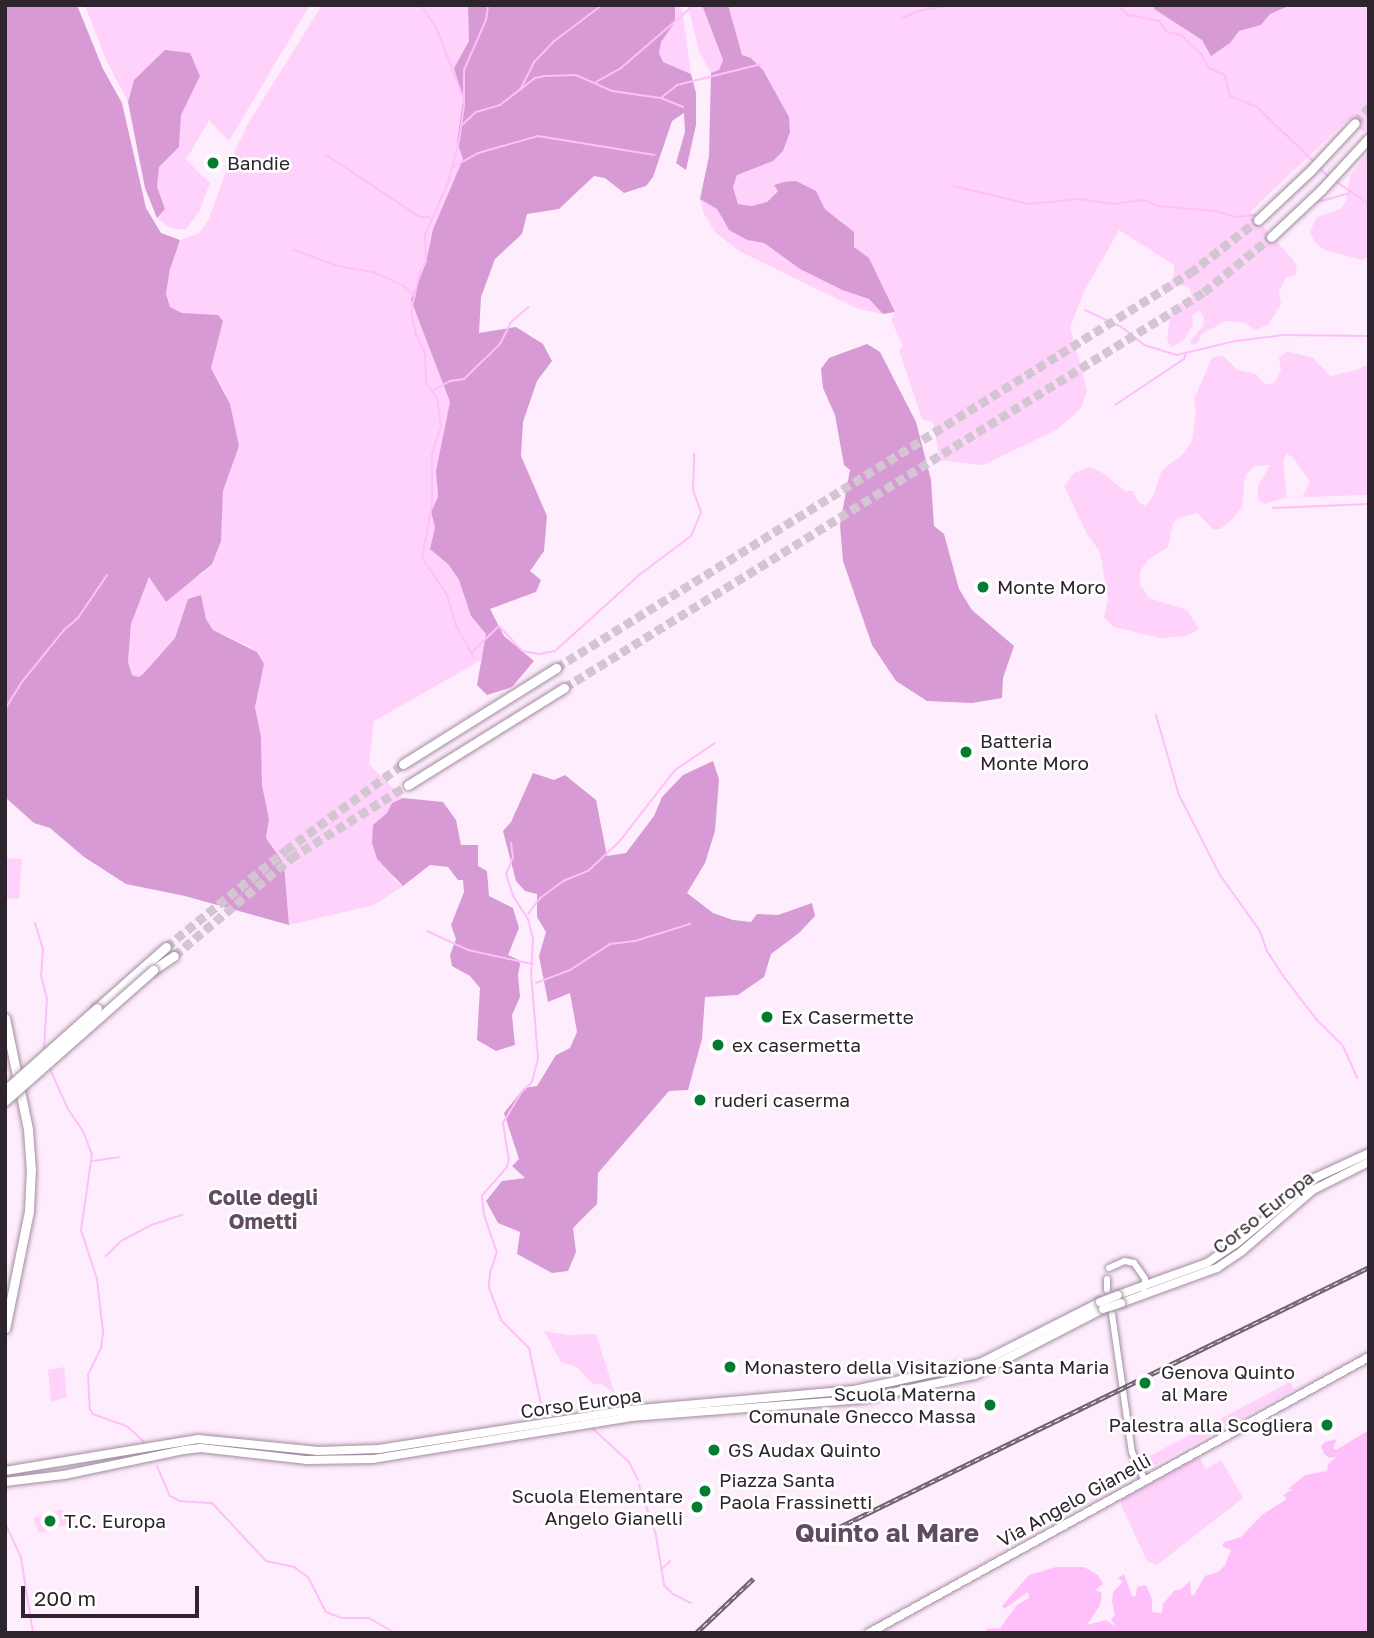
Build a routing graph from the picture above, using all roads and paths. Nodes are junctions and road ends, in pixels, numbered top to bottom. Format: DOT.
graph roads {
  1 [pos="1355,123"];
  2 [pos="1369,138"];
  3 [pos="1258,220"];
  4 [pos="1270,237"];
  5 [pos="556,668"];
  6 [pos="564,688"];
  7 [pos="403,764"];
  8 [pos="408,785"];
  9 [pos="166,947"];
  10 [pos="174,956"];
  11 [pos="150,967"];
  12 [pos="5,1018"];
  13 [pos="5,1090"];
  14 [pos="5,1101"];
  15 [pos="1369,1153"];
  16 [pos="1369,1162"];
  17 [pos="1109,1268"];
  18 [pos="1107,1279"];
  19 [pos="1145,1286"];
  20 [pos="1107,1290"];
  21 [pos="1136,1298"];
  22 [pos="1119,1299"];
  23 [pos="1112,1314"];
  24 [pos="5,1329"];
  25 [pos="1369,1357"];
  26 [pos="131,1455"];
  27 [pos="5,1470"];
  28 [pos="1144,1479"];
  29 [pos="8,1482"];
  30 [pos="869,1633"];
  1 -- 3 [label="highway"];
  2 -- 4 [label="highway"];
  5 -- 7 [label="highway"];
  6 -- 8 [label="highway"];
  9 -- 11 [label="highway"];
  10 -- 11 [label="highway"];
  11 -- 13 [label="highway, bridge"];
  11 -- 14 [label="highway, bridge"];
  12 -- 24 [label="highway"];
  15 -- 19 [label="main road, Corso Europa"];
  16 -- 21 [label="main road, Corso Europa"];
  17 -- 19 [label="street"];
  18 -- 20 [label="street"];
  19 -- 21 [label="street"];
  19 -- 22 [label="main road, Corso Europa"];
  21 -- 22 [label="main road, Corso Europa"];
  22 -- 26 [label="main road, Corso Europa, bridge"];
  23 -- 28 [label="street"];
  25 -- 28 [label="main road, Via Angelo Gianelli"];
  26 -- 27 [label="main road, Corso Europa"];
  26 -- 29 [label="main road, Corso Europa"];
  28 -- 30 [label="main road, Via Angelo Gianelli"];
}
